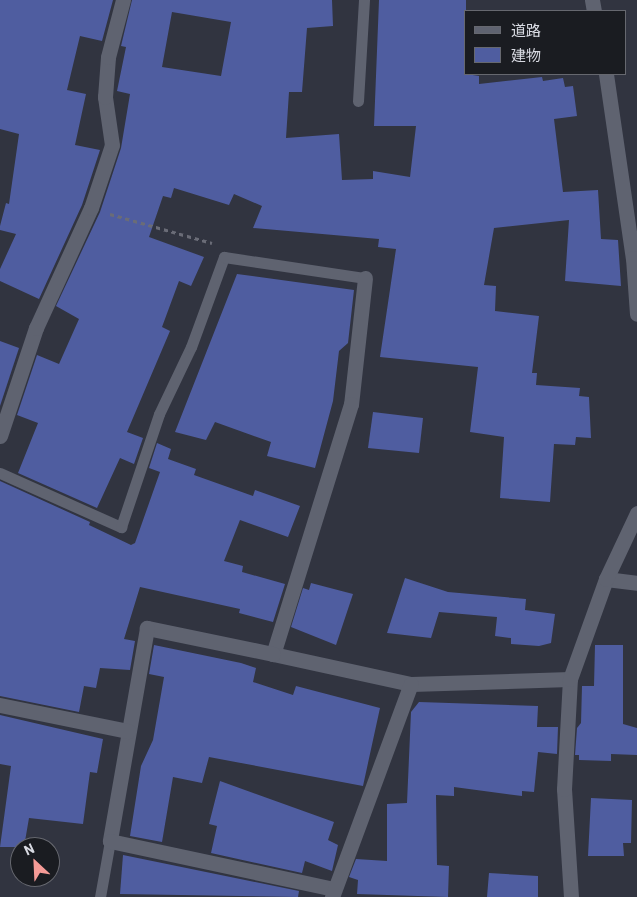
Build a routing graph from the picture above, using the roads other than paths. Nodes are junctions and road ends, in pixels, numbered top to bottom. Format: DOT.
graph roads {
  1 [pos="123,0"];
  2 [pos="364,0"];
  3 [pos="606,75"];
  4 [pos="358,101"];
  5 [pos="635,258"];
  6 [pos="365,278"];
  7 [pos="637,314"];
  8 [pos="0,436"];
  9 [pos="0,473"];
  10 [pos="637,513"];
  11 [pos="606,579"];
  12 [pos="637,582"];
  13 [pos="273,654"];
  14 [pos="570,679"];
  15 [pos="411,684"];
  16 [pos="0,705"];
  17 [pos="128,731"];
  18 [pos="110,841"];
  19 [pos="333,893"];
  20 [pos="100,897"];
  21 [pos="571,897"];
  1 -- 8 [label="street"];
  2 -- 4 [label="lane"];
  3 -- 5 [label="street"];
  5 -- 7 [label="street"];
  6 -- 9 [label="lane"];
  6 -- 13 [label="street"];
  10 -- 11 [label="street"];
  11 -- 12 [label="street"];
  11 -- 14 [label="street"];
  13 -- 15 [label="street"];
  13 -- 17 [label="street"];
  14 -- 15 [label="street"];
  14 -- 21 [label="street"];
  15 -- 19 [label="street"];
  16 -- 17 [label="street"];
  17 -- 18 [label="street"];
  18 -- 19 [label="street"];
  18 -- 20 [label="lane"];
}
